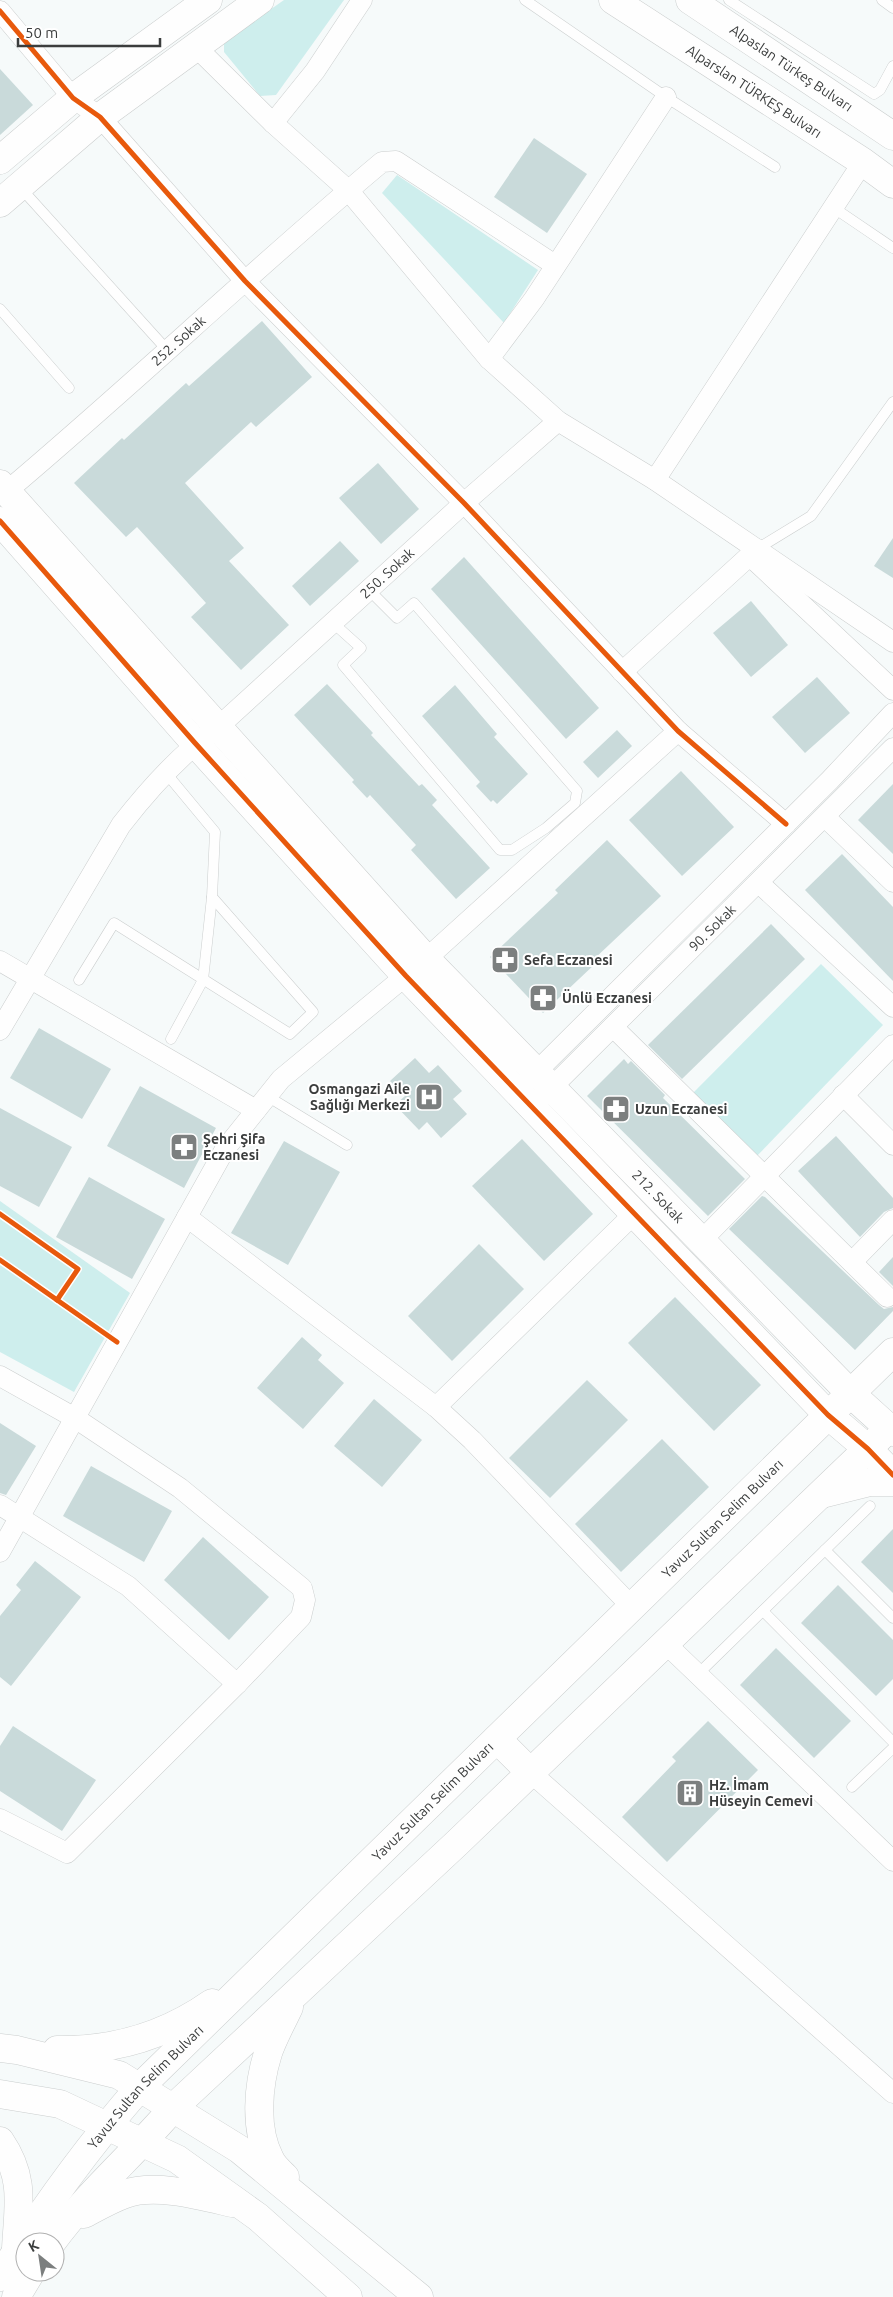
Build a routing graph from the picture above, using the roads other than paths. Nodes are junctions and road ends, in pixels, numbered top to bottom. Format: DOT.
graph roads {
  1 [pos="208,0"];
  2 [pos="260,0"];
  3 [pos="362,0"];
  4 [pos="526,0"];
  5 [pos="613,0"];
  6 [pos="690,0"];
  7 [pos="729,0"];
  8 [pos="882,0"];
  9 [pos="893,8"];
  10 [pos="0,11"];
  11 [pos="196,47"];
  12 [pos="893,66"];
  13 [pos="666,97"];
  14 [pos="73,98"];
  15 [pos="100,117"];
  16 [pos="273,123"];
  17 [pos="891,131"];
  18 [pos="0,160"];
  19 [pos="863,162"];
  20 [pos="775,167"];
  21 [pos="893,184"];
  22 [pos="348,190"];
  23 [pos="10,195"];
  24 [pos="834,208"];
  25 [pos="893,248"];
  26 [pos="555,265"];
  27 [pos="244,281"];
  28 [pos="0,309"];
  29 [pos="168,351"];
  30 [pos="489,359"];
  31 [pos="69,388"];
  32 [pos="893,402"];
  33 [pos="558,421"];
  34 [pos="655,480"];
  35 [pos="3,487"];
  36 [pos="464,502"];
  37 [pos="0,522"];
  38 [pos="754,553"];
  39 [pos="368,589"];
  40 [pos="332,622"];
  41 [pos="893,642"];
  42 [pos="622,672"];
  43 [pos="893,690"];
  44 [pos="893,713"];
  45 [pos="678,731"];
  46 [pos="206,735"];
  47 [pos="893,748"];
  48 [pos="166,773"];
  49 [pos="825,817"];
  50 [pos="786,824"];
  51 [pos="890,874"];
  52 [pos="759,883"];
  53 [pos="212,897"];
  54 [pos="0,961"];
  55 [pos="416,968"];
  56 [pos="29,979"];
  57 [pos="79,980"];
  58 [pos="203,980"];
  59 [pos="893,1007"];
  60 [pos="613,1027"];
  61 [pos="0,1030"];
  62 [pos="171,1039"];
  63 [pos="893,1045"];
  64 [pos="544,1080"];
  65 [pos="843,1095"];
  66 [pos="524,1099"];
  67 [pos="262,1103"];
  68 [pos="347,1145"];
  69 [pos="893,1145"];
  70 [pos="765,1175"];
  71 [pos="634,1214"];
  72 [pos="187,1217"];
  73 [pos="893,1220"];
  74 [pos="700,1240"];
  75 [pos="852,1262"];
  76 [pos="887,1297"];
  77 [pos="893,1352"];
  78 [pos="0,1376"];
  79 [pos="792,1378"];
  80 [pos="850,1394"];
  81 [pos="436,1407"];
  82 [pos="828,1415"];
  83 [pos="75,1418"];
  84 [pos="892,1428"];
  85 [pos="868,1449"];
  86 [pos="777,1465"];
  87 [pos="893,1475"];
  88 [pos="893,1482"];
  89 [pos="821,1494"];
  90 [pos="0,1505"];
  91 [pos="870,1506"];
  92 [pos="20,1516"];
  93 [pos="825,1550"];
  94 [pos="0,1552"];
  95 [pos="632,1607"];
  96 [pos="763,1611"];
  97 [pos="893,1618"];
  98 [pos="665,1643"];
  99 [pos="698,1674"];
  100 [pos="238,1684"];
  101 [pos="497,1739"];
  102 [pos="893,1742"];
  103 [pos="893,1748"];
  104 [pos="530,1772"];
  105 [pos="852,1787"];
  106 [pos="0,1819"];
  107 [pos="893,1862"];
  108 [pos="262,1969"];
  109 [pos="294,1995"];
  110 [pos="8,2049"];
  111 [pos="139,2088"];
  112 [pos="892,2089"];
  113 [pos="0,2094"];
  114 [pos="173,2108"];
  115 [pos="106,2125"];
  116 [pos="0,2141"];
  117 [pos="144,2143"];
  118 [pos="242,2204"];
  119 [pos="308,2206"];
  120 [pos="22,2232"];
  121 [pos="31,2232"];
  122 [pos="59,2232"];
  123 [pos="15,2267"];
  124 [pos="0,2277"];
  125 [pos="19,2282"];
  126 [pos="16,2297"];
  127 [pos="348,2297"];
  128 [pos="419,2297"];
  1 -- 14 [label="main road"];
  2 -- 11 [label="main road"];
  3 -- 16 [label="street"];
  4 -- 13 [label="lane"];
  5 -- 19 [label="main road, Alparslan TÜRKEŞ Bulvarı"];
  6 -- 17 [label="main road, Alpaslan Türkeş Bulvarı"];
  7 -- 12 [label="lane"];
  8 -- 9 [label="lane"];
  10 -- 14 [label="street"];
  11 -- 15 [label="main road"];
  11 -- 16 [label="street"];
  13 -- 20 [label="lane"];
  13 -- 26 [label="street"];
  14 -- 15 [label="street"];
  14 -- 18 [label="main road"];
  15 -- 23 [label="main road"];
  15 -- 27 [label="street"];
  16 -- 22 [label="street"];
  19 -- 21 [label="main road, Alparslan TÜRKEŞ Bulvarı"];
  19 -- 24 [label="street"];
  22 -- 26 [label="street, 252. Sokak"];
  22 -- 27 [label="street, 252. Sokak"];
  22 -- 30 [label="street"];
  23 -- 29 [label="lane"];
  24 -- 25 [label="lane"];
  24 -- 34 [label="street"];
  26 -- 30 [label="street"];
  27 -- 29 [label="street, 252. Sokak"];
  27 -- 36 [label="street"];
  28 -- 31 [label="lane"];
  29 -- 35 [label="street, 252. Sokak"];
  30 -- 33 [label="street"];
  32 -- 38 [label="lane"];
  33 -- 34 [label="street"];
  33 -- 36 [label="street, 250. Sokak"];
  34 -- 38 [label="street"];
  35 -- 46 [label="main road"];
  36 -- 39 [label="street, 250. Sokak"];
  36 -- 42 [label="street"];
  37 -- 46 [label="main road"];
  38 -- 41 [label="street"];
  38 -- 42 [label="street"];
  38 -- 43 [label="street"];
  39 -- 40 [label="street, 250. Sokak"];
  39 -- 40 [label="lane"];
  40 -- 46 [label="street, 250. Sokak"];
  42 -- 45 [label="street"];
  44 -- 50 [label="street, 90. Sokak"];
  45 -- 50 [label="street"];
  45 -- 55 [label="street"];
  46 -- 48 [label="street, 250. Sokak"];
  46 -- 55 [label="main road"];
  47 -- 49 [label="street, 90. Sokak"];
  48 -- 53 [label="lane"];
  48 -- 56 [label="street, 250. Sokak"];
  49 -- 51 [label="street"];
  49 -- 52 [label="street, 90. Sokak"];
  50 -- 64 [label="street, 90. Sokak"];
  52 -- 59 [label="street"];
  52 -- 60 [label="street, 90. Sokak"];
  53 -- 58 [label="lane"];
  53 -- 58 [label="lane"];
  54 -- 56 [label="street"];
  55 -- 64 [label="main road, 212. Sokak"];
  55 -- 66 [label="main road"];
  55 -- 67 [label="street"];
  56 -- 61 [label="street, 250. Sokak"];
  56 -- 67 [label="street"];
  57 -- 58 [label="lane"];
  58 -- 62 [label="lane"];
  60 -- 64 [label="street, 90. Sokak"];
  60 -- 70 [label="street"];
  63 -- 65 [label="street"];
  64 -- 66 [label="street, 90. Sokak"];
  64 -- 74 [label="main road, 212. Sokak"];
  65 -- 69 [label="street"];
  65 -- 70 [label="street"];
  66 -- 71 [label="main road"];
  67 -- 68 [label="lane"];
  67 -- 72 [label="street"];
  70 -- 74 [label="street"];
  70 -- 75 [label="street"];
  71 -- 79 [label="main road"];
  71 -- 81 [label="street"];
  72 -- 81 [label="street"];
  72 -- 83 [label="street"];
  73 -- 75 [label="street"];
  74 -- 80 [label="main road, 212. Sokak"];
  75 -- 76 [label="street"];
  77 -- 80 [label="main road, Yavuz Sultan Selim Bulvarı"];
  78 -- 83 [label="street"];
  79 -- 82 [label="main road"];
  79 -- 86 [label="main road"];
  80 -- 82 [label="main road, Yavuz Sultan Selim Bulvarı"];
  80 -- 84 [label="main road, 212. Sokak"];
  81 -- 95 [label="street"];
  82 -- 85 [label="main road"];
  82 -- 86 [label="main road, Yavuz Sultan Selim Bulvarı"];
  83 -- 92 [label="street"];
  83 -- 100 [label="street"];
  84 -- 85 [label="main road"];
  85 -- 87 [label="main road"];
  85 -- 89 [label="main road"];
  86 -- 95 [label="main road, Yavuz Sultan Selim Bulvarı"];
  88 -- 89 [label="main road"];
  89 -- 98 [label="main road"];
  90 -- 92 [label="street"];
  91 -- 93 [label="lane"];
  92 -- 94 [label="street"];
  92 -- 100 [label="street"];
  93 -- 96 [label="lane"];
  93 -- 97 [label="lane"];
  95 -- 101 [label="main road, Yavuz Sultan Selim Bulvarı"];
  96 -- 99 [label="lane"];
  96 -- 102 [label="lane"];
  98 -- 99 [label="street"];
  98 -- 104 [label="main road"];
  99 -- 107 [label="street"];
  100 -- 106 [label="street"];
  101 -- 104 [label="main road"];
  101 -- 108 [label="main road, Yavuz Sultan Selim Bulvarı"];
  103 -- 105 [label="lane"];
  104 -- 109 [label="main road"];
  104 -- 112 [label="street"];
  108 -- 110 [label="main road"];
  108 -- 111 [label="main road, Yavuz Sultan Selim Bulvarı"];
  109 -- 114 [label="main road"];
  109 -- 119 [label="main road"];
  110 -- 111 [label="main road"];
  111 -- 114 [label="main road"];
  111 -- 115 [label="main road, Yavuz Sultan Selim Bulvarı"];
  113 -- 115 [label="main road"];
  114 -- 117 [label="main road"];
  114 -- 119 [label="main road"];
  115 -- 117 [label="main road"];
  115 -- 121 [label="main road, Yavuz Sultan Selim Bulvarı"];
  116 -- 120 [label="main road"];
  117 -- 118 [label="main road"];
  117 -- 122 [label="main road"];
  118 -- 122 [label="main road"];
  118 -- 127 [label="main road"];
  119 -- 128 [label="main road"];
  123 -- 124 [label="main road, Yavuz Sultan Selim Bulvarı"];
  125 -- 126 [label="main road, Yavuz Sultan Selim Bulvarı"];
}
